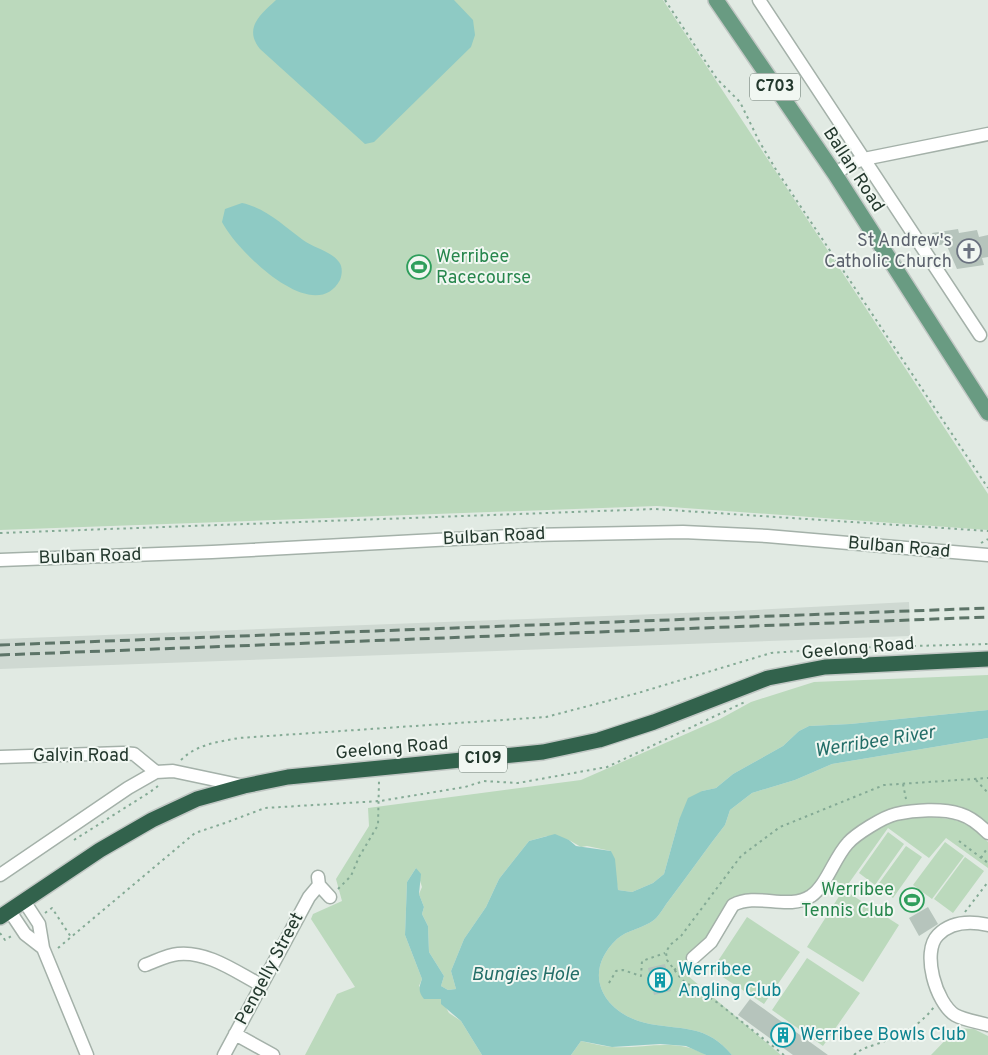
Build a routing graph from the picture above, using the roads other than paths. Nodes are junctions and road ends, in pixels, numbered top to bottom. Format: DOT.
graph roads {
  1 [pos="716,0"];
  2 [pos="759,0"];
  3 [pos="988,134"];
  4 [pos="864,159"];
  5 [pos="835,174"];
  6 [pos="980,336"];
  7 [pos="988,414"];
  8 [pos="988,555"];
  9 [pos="0,560"];
  10 [pos="988,659"];
  11 [pos="0,757"];
  12 [pos="156,772"];
  13 [pos="244,786"];
  14 [pos="988,833"];
  15 [pos="0,875"];
  16 [pos="330,897"];
  17 [pos="24,901"];
  18 [pos="5,913"];
  19 [pos="988,925"];
  20 [pos="43,948"];
  21 [pos="693,958"];
  22 [pos="145,965"];
  23 [pos="261,985"];
  24 [pos="988,1024"];
  25 [pos="235,1034"];
  26 [pos="87,1055"];
  27 [pos="224,1055"];
  28 [pos="273,1055"];
  1 -- 5 [label="main road, Ballan Road / C703"];
  2 -- 4 [label="street"];
  3 -- 4 [label="street"];
  4 -- 5 [label="street"];
  4 -- 6 [label="street"];
  5 -- 7 [label="main road, Ballan Road / C703"];
  8 -- 9 [label="street, Bulban Road"];
  10 -- 13 [label="highway, Geelong Road / C109"];
  11 -- 12 [label="street, Galvin Road"];
  12 -- 13 [label="street"];
  12 -- 15 [label="street"];
  13 -- 17 [label="highway, Geelong Road / C109"];
  14 -- 21 [label="street"];
  16 -- 23 [label="street, Pengelly Street"];
  17 -- 18 [label="highway, Geelong Road / C109"];
  17 -- 20 [label="street"];
  18 -- 20 [label="street"];
  19 -- 24 [label="street"];
  20 -- 26 [label="street"];
  22 -- 23 [label="street"];
  23 -- 25 [label="street, Pengelly Street"];
  25 -- 27 [label="street, Pengelly Street"];
  25 -- 28 [label="street"];
}
